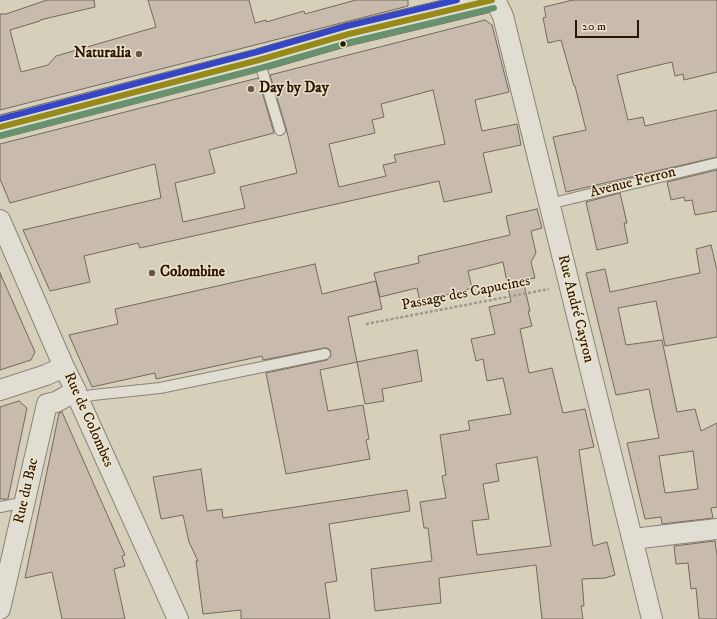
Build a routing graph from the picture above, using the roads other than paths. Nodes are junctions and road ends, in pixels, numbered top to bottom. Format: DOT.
graph roads {
  1 [pos="494,0"];
  2 [pos="259,60"];
  3 [pos="0,126"];
  4 [pos="280,130"];
  5 [pos="717,163"];
  6 [pos="549,204"];
  7 [pos="0,220"];
  8 [pos="325,354"];
  9 [pos="64,367"];
  10 [pos="27,382"];
  11 [pos="0,390"];
  12 [pos="77,395"];
  13 [pos="47,404"];
  14 [pos="25,502"];
  15 [pos="0,507"];
  16 [pos="717,529"];
  17 [pos="633,539"];
  18 [pos="0,609"];
  19 [pos="178,619"];
  20 [pos="652,619"];
  1 -- 2 [label="main road"];
  1 -- 6 [label="street, Rue André Cayron"];
  2 -- 3 [label="main road"];
  2 -- 4 [label="lane"];
  5 -- 6 [label="lane, Avenue Ferron"];
  6 -- 17 [label="street, Rue André Cayron"];
  7 -- 9 [label="street, Rue de Colombes"];
  8 -- 12 [label="lane"];
  9 -- 10 [label="street"];
  9 -- 12 [label="street, Rue de Colombes"];
  10 -- 11 [label="street"];
  10 -- 13 [label="street"];
  12 -- 13 [label="street"];
  12 -- 19 [label="street, Rue de Colombes"];
  13 -- 14 [label="street, Rue du Bac"];
  14 -- 15 [label="lane"];
  14 -- 18 [label="street, Rue du Bac"];
  16 -- 17 [label="street"];
  17 -- 20 [label="street, Rue André Cayron"];
}
